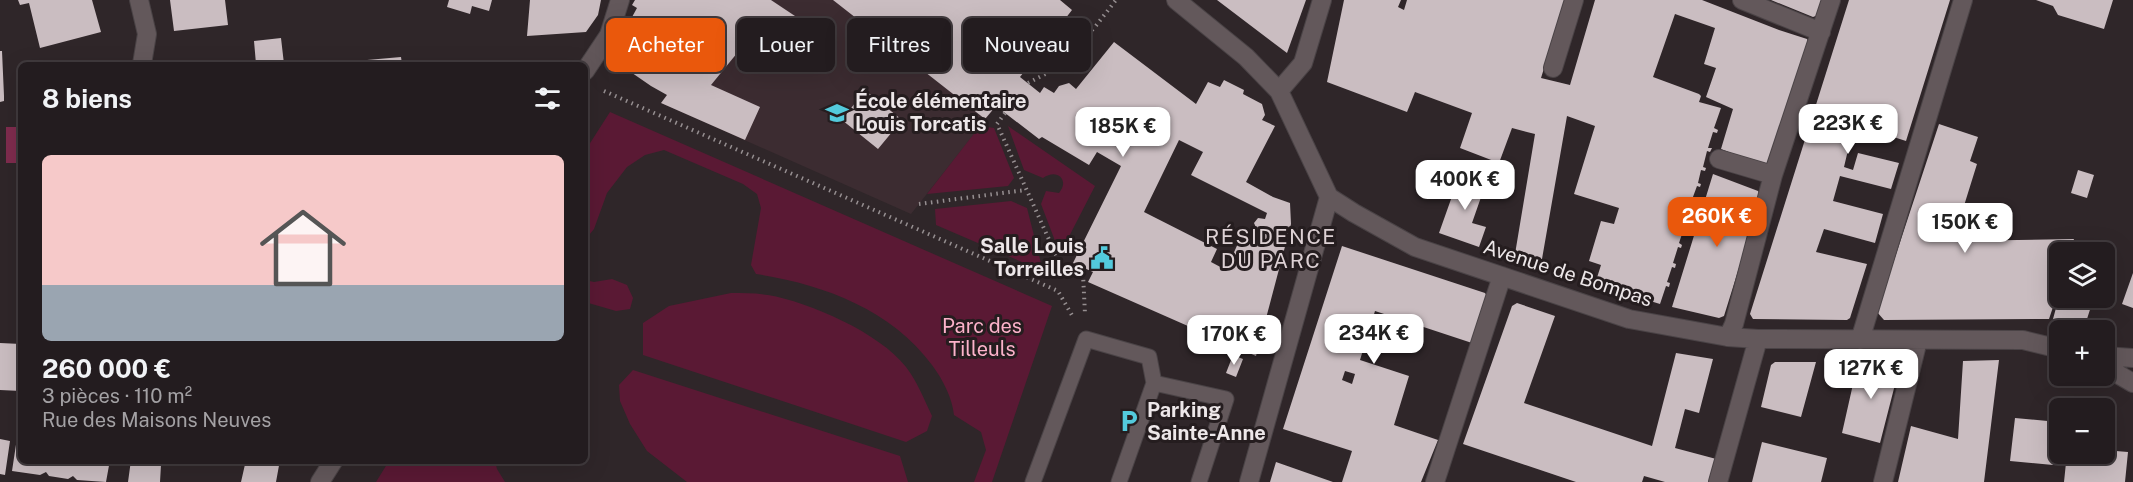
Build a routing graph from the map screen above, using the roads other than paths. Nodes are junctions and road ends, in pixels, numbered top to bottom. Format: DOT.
graph roads {
  1 [pos="139,0"];
  2 [pos="620,0"];
  3 [pos="1176,0"];
  4 [pos="1322,0"];
  5 [pos="1574,0"];
  6 [pos="1742,0"];
  7 [pos="1831,0"];
  8 [pos="1963,0"];
  9 [pos="1821,32"];
  10 [pos="142,62"];
  11 [pos="1553,68"];
  12 [pos="590,78"];
  13 [pos="1279,91"];
  14 [pos="1719,159"];
  15 [pos="1773,175"];
  16 [pos="1329,197"];
  17 [pos="1502,276"];
  18 [pos="1728,337"];
  19 [pos="1758,339"];
  20 [pos="1860,340"];
  21 [pos="1918,340"];
  22 [pos="2049,346"];
  23 [pos="2115,357"];
  24 [pos="2133,358"];
  25 [pos="2115,372"];
  26 [pos="1154,383"];
  27 [pos="2133,383"];
  28 [pos="331,464"];
  29 [pos="320,482"];
  30 [pos="1033,482"];
  31 [pos="1119,482"];
  32 [pos="1199,482"];
  33 [pos="1249,482"];
  34 [pos="1435,482"];
  35 [pos="1718,482"];
  36 [pos="1883,482"];
  1 -- 10 [label="street"];
  2 -- 12 [label="street"];
  3 -- 13 [label="street"];
  4 -- 13 [label="street"];
  5 -- 11 [label="street"];
  6 -- 9 [label="street"];
  7 -- 9 [label="street"];
  8 -- 20 [label="street"];
  9 -- 15 [label="street"];
  13 -- 16 [label="street"];
  14 -- 15 [label="street"];
  15 -- 18 [label="street"];
  16 -- 17 [label="street, Avenue de Bompas"];
  16 -- 33 [label="street"];
  17 -- 18 [label="street, Avenue de Bompas"];
  17 -- 34 [label="street"];
  18 -- 19 [label="street, Avenue de Bompas"];
  19 -- 20 [label="street, Avenue de Bompas"];
  19 -- 35 [label="street"];
  20 -- 21 [label="street, Avenue de Bompas"];
  21 -- 22 [label="street, Avenue de Bompas"];
  21 -- 36 [label="street"];
  23 -- 24 [label="street"];
  25 -- 27 [label="street"];
  26 -- 30 [label="lane"];
  26 -- 31 [label="lane"];
  26 -- 32 [label="lane"];
  28 -- 29 [label="street"];
}
